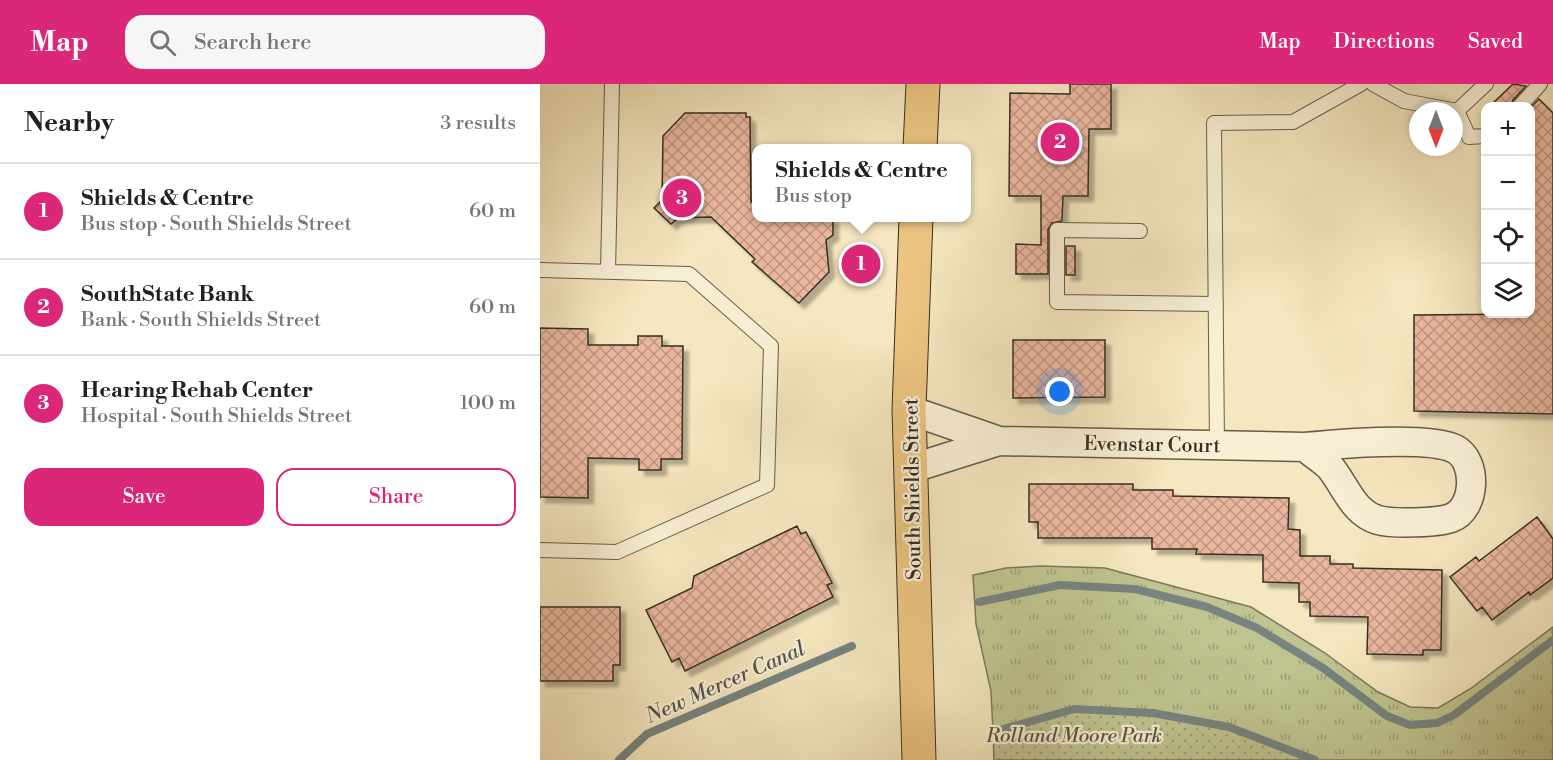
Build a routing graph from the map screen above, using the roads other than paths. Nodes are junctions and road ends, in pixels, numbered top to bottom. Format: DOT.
graph roads {
  1 [pos="612,84"];
  2 [pos="923,84"];
  3 [pos="1361,84"];
  4 [pos="1372,84"];
  5 [pos="1486,84"];
  6 [pos="1540,84"];
  7 [pos="1409,102"];
  8 [pos="1524,102"];
  9 [pos="1463,105"];
  10 [pos="1463,124"];
  11 [pos="1481,136"];
  12 [pos="920,144"];
  13 [pos="916,222"];
  14 [pos="1140,231"];
  15 [pos="540,270"];
  16 [pos="608,272"];
  17 [pos="1216,304"];
  18 [pos="909,410"];
  19 [pos="999,441"];
  20 [pos="1217,446"];
  21 [pos="1305,447"];
  22 [pos="910,469"];
  23 [pos="540,550"];
  24 [pos="919,760"];
  1 -- 16 [label="lane"];
  2 -- 12 [label="main road"];
  3 -- 17 [label="lane"];
  4 -- 7 [label="lane"];
  5 -- 9 [label="lane"];
  6 -- 8 [label="lane"];
  10 -- 11 [label="lane"];
  13 -- 18 [label="main road, South Shields Street"];
  14 -- 17 [label="lane"];
  15 -- 16 [label="lane"];
  16 -- 23 [label="lane"];
  17 -- 20 [label="lane"];
  18 -- 19 [label="street, Evenstar Court"];
  18 -- 22 [label="main road, South Shields Street"];
  19 -- 20 [label="street, Evenstar Court"];
  19 -- 22 [label="street, Evenstar Court"];
  20 -- 21 [label="street, Evenstar Court"];
  21 -- 21 [label="street, Evenstar Court"];
  22 -- 24 [label="main road, South Shields Street"];
}
